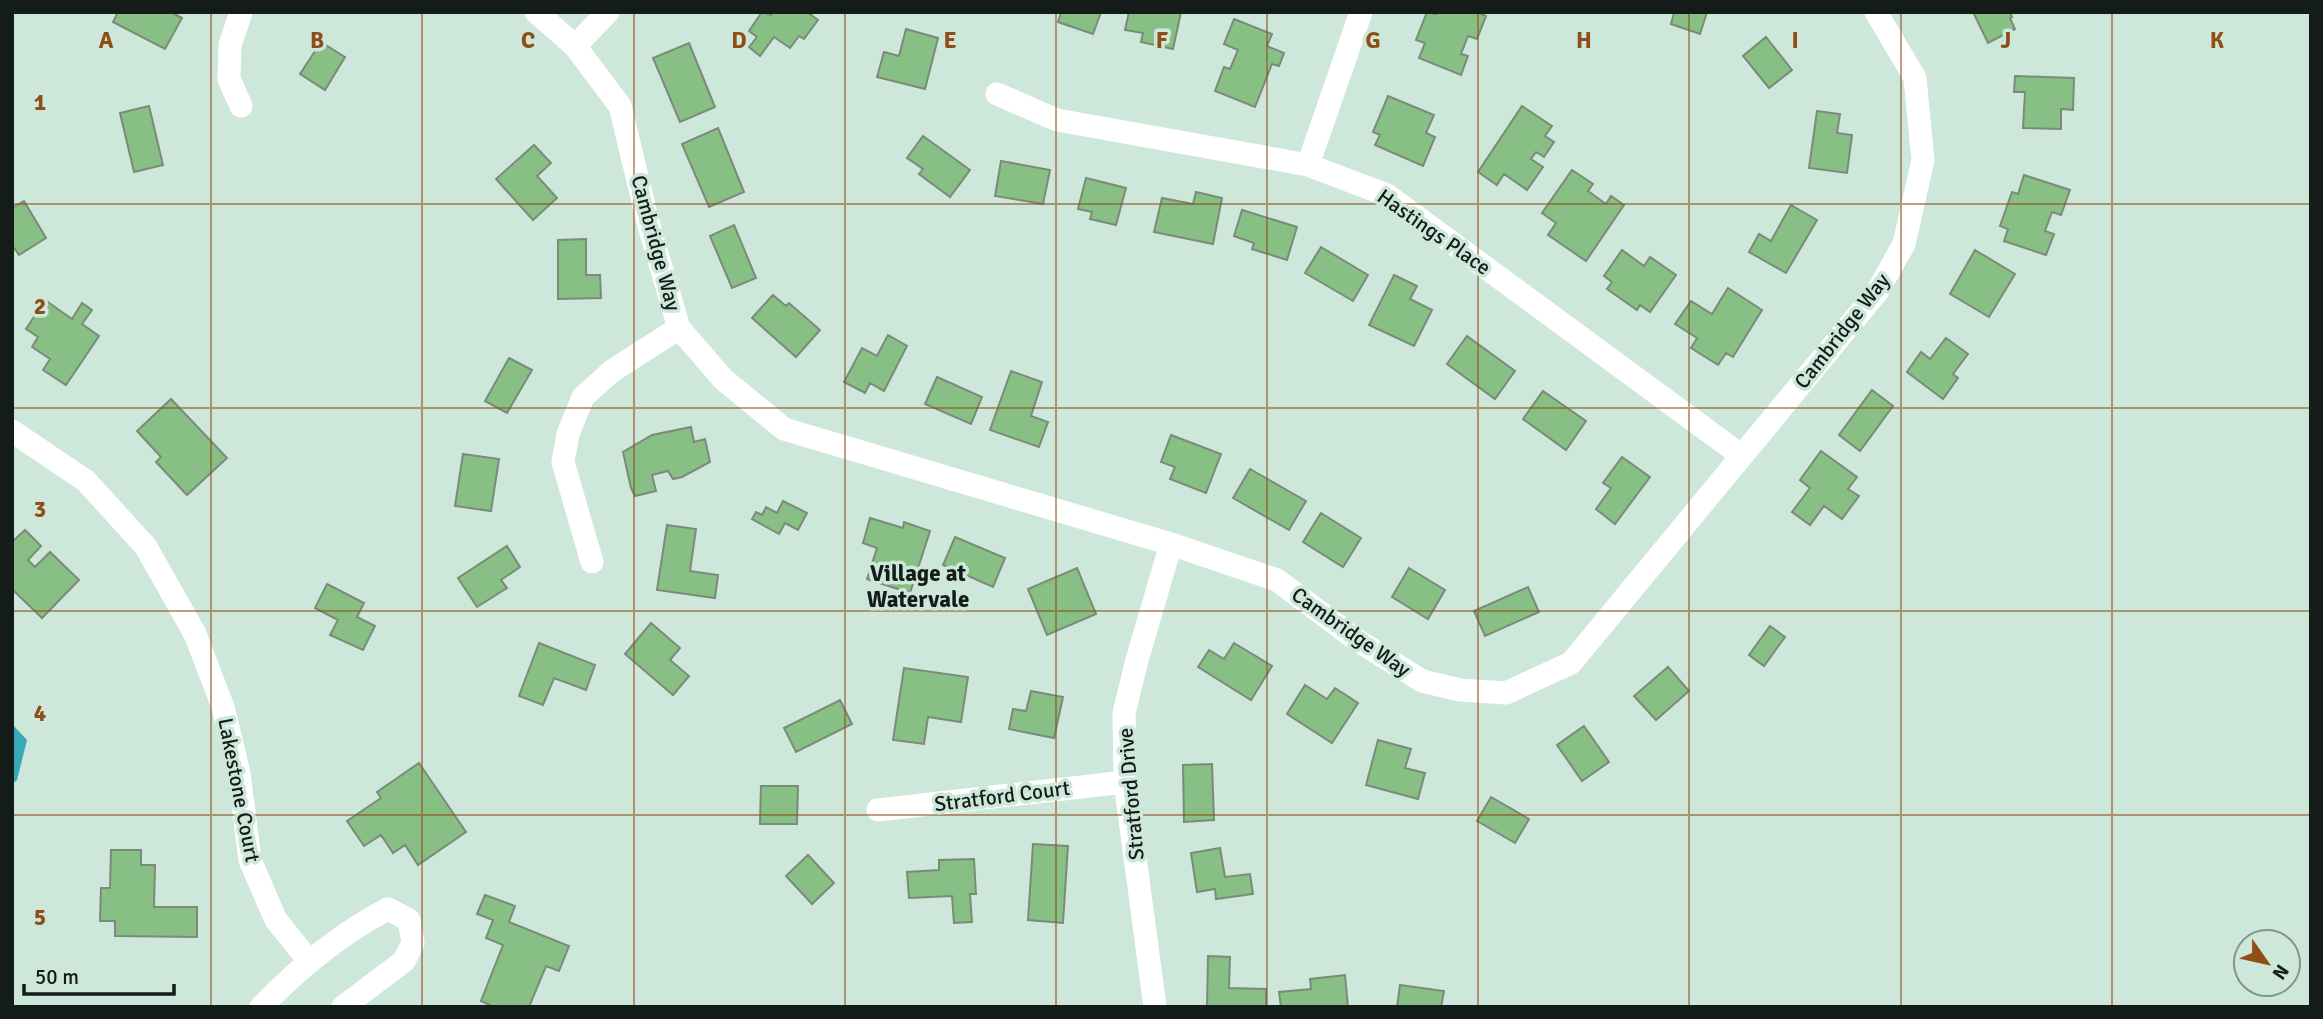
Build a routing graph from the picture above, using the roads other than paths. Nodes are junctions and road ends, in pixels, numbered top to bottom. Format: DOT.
graph roads {
  1 [pos="241,12"];
  2 [pos="536,12"];
  3 [pos="608,12"];
  4 [pos="1361,12"];
  5 [pos="1875,12"];
  6 [pos="575,46"];
  7 [pos="997,94"];
  8 [pos="241,106"];
  9 [pos="1308,165"];
  10 [pos="679,328"];
  11 [pos="12,431"];
  12 [pos="1742,456"];
  13 [pos="1171,544"];
  14 [pos="592,562"];
  15 [pos="1125,782"];
  16 [pos="878,810"];
  17 [pos="309,961"];
  18 [pos="261,1007"];
  19 [pos="343,1007"];
  20 [pos="1155,1007"];
  1 -- 8 [label="street"];
  2 -- 6 [label="street"];
  3 -- 6 [label="street"];
  4 -- 9 [label="street"];
  5 -- 12 [label="street, Cambridge Way"];
  6 -- 10 [label="street, Cambridge Way"];
  7 -- 9 [label="street, Hastings Place"];
  9 -- 12 [label="street, Hastings Place"];
  10 -- 13 [label="street, Cambridge Way"];
  10 -- 14 [label="street"];
  11 -- 17 [label="street, Lakestone Court"];
  12 -- 13 [label="street, Cambridge Way"];
  13 -- 15 [label="street, Stratford Drive"];
  15 -- 16 [label="street, Stratford Court"];
  15 -- 20 [label="street, Stratford Drive"];
  17 -- 18 [label="street"];
  17 -- 19 [label="street"];
}
